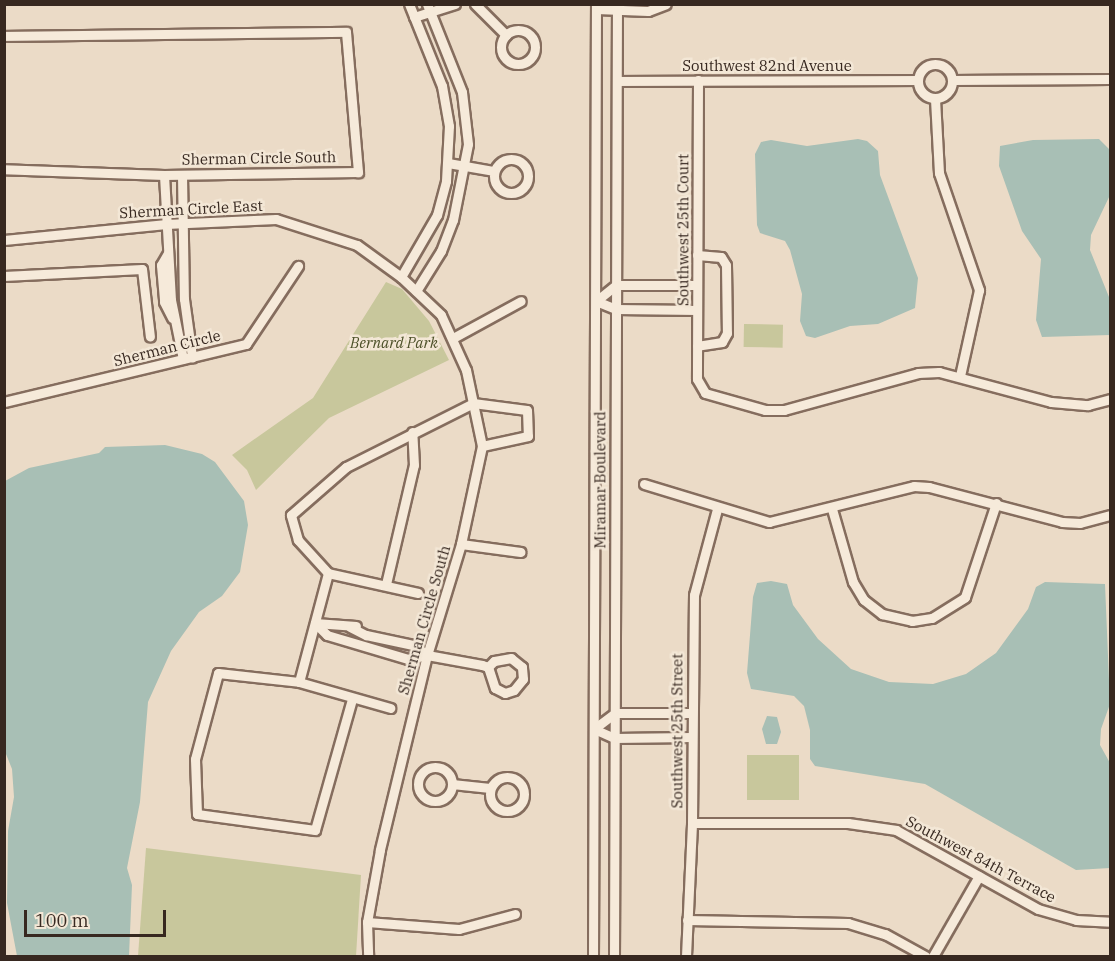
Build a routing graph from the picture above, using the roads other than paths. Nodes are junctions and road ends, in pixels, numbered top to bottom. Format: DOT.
graph roads {
  1 [pos="409,4"];
  2 [pos="455,4"];
  3 [pos="475,4"];
  4 [pos="666,4"];
  5 [pos="596,7"];
  6 [pos="617,7"];
  7 [pos="428,8"];
  8 [pos="414,17"];
  9 [pos="506,35"];
  10 [pos="4,36"];
  11 [pos="1110,79"];
  12 [pos="698,80"];
  13 [pos="918,80"];
  14 [pos="952,80"];
  15 [pos="617,81"];
  16 [pos="935,99"];
  17 [pos="448,163"];
  18 [pos="465,166"];
  19 [pos="4,170"];
  20 [pos="494,171"];
  21 [pos="164,175"];
  22 [pos="182,175"];
  23 [pos="182,223"];
  24 [pos="166,224"];
  25 [pos="4,240"];
  26 [pos="168,253"];
  27 [pos="697,255"];
  28 [pos="298,266"];
  29 [pos="4,276"];
  30 [pos="401,277"];
  31 [pos="184,281"];
  32 [pos="170,282"];
  33 [pos="616,285"];
  34 [pos="697,285"];
  35 [pos="416,291"];
  36 [pos="521,301"];
  37 [pos="596,301"];
  38 [pos="616,309"];
  39 [pos="698,310"];
  40 [pos="174,319"];
  41 [pos="150,337"];
  42 [pos="453,338"];
  43 [pos="697,346"];
  44 [pos="188,358"];
  45 [pos="960,376"];
  46 [pos="1110,399"];
  47 [pos="4,402"];
  48 [pos="473,403"];
  49 [pos="412,432"];
  50 [pos="482,446"];
  51 [pos="644,484"];
  52 [pos="996,503"];
  53 [pos="717,509"];
  54 [pos="832,509"];
  55 [pos="1110,515"];
  56 [pos="461,544"];
  57 [pos="520,552"];
  58 [pos="328,573"];
  59 [pos="386,584"];
  60 [pos="418,593"];
  61 [pos="315,623"];
  62 [pos="372,633"];
  63 [pos="367,647"];
  64 [pos="427,655"];
  65 [pos="488,667"];
  66 [pos="299,682"];
  67 [pos="352,699"];
  68 [pos="390,708"];
  69 [pos="692,712"];
  70 [pos="615,713"];
  71 [pos="594,729"];
  72 [pos="692,737"];
  73 [pos="614,738"];
  74 [pos="398,775"];
  75 [pos="418,779"];
  76 [pos="452,784"];
  77 [pos="490,788"];
  78 [pos="692,823"];
  79 [pos="979,876"];
  80 [pos="515,914"];
  81 [pos="687,920"];
  82 [pos="367,922"];
  83 [pos="1110,922"];
  84 [pos="368,957"];
  85 [pos="593,957"];
  86 [pos="614,957"];
  87 [pos="686,957"];
  88 [pos="925,957"];
  89 [pos="933,957"];
  1 -- 8 [label="street"];
  2 -- 7 [label="street"];
  3 -- 9 [label="street"];
  4 -- 6 [label="street"];
  5 -- 6 [label="street"];
  5 -- 37 [label="street, Miramar Boulevard"];
  6 -- 15 [label="street, Miramar Boulevard"];
  7 -- 8 [label="street"];
  7 -- 18 [label="street"];
  8 -- 17 [label="street"];
  10 -- 22 [label="street, Sherman Circle South"];
  11 -- 14 [label="street"];
  12 -- 13 [label="street, Southwest 82nd Avenue"];
  12 -- 15 [label="street, Southwest 82nd Avenue"];
  12 -- 27 [label="street, Southwest 25th Court"];
  13 -- 14 [label="street"];
  13 -- 16 [label="street"];
  14 -- 16 [label="street"];
  15 -- 33 [label="street, Miramar Boulevard"];
  16 -- 45 [label="street"];
  17 -- 18 [label="street"];
  17 -- 30 [label="street"];
  18 -- 20 [label="street"];
  18 -- 35 [label="street"];
  19 -- 21 [label="street, Sherman Circle South"];
  21 -- 22 [label="street, Sherman Circle South"];
  21 -- 24 [label="street"];
  22 -- 23 [label="street"];
  23 -- 24 [label="street, Sherman Circle East"];
  23 -- 30 [label="street, Sherman Circle East"];
  23 -- 31 [label="street"];
  24 -- 25 [label="street, Sherman Circle East"];
  24 -- 26 [label="street"];
  26 -- 32 [label="street"];
  26 -- 40 [label="street"];
  27 -- 34 [label="street, Southwest 25th Court"];
  27 -- 43 [label="street"];
  28 -- 44 [label="street, Sherman Circle"];
  29 -- 41 [label="street, Sherman Circle"];
  30 -- 35 [label="street, Sherman Circle South"];
  31 -- 32 [label="street"];
  31 -- 44 [label="street"];
  32 -- 40 [label="street"];
  33 -- 34 [label="street"];
  33 -- 37 [label="street"];
  33 -- 38 [label="street, Miramar Boulevard"];
  34 -- 39 [label="street, Southwest 25th Court"];
  35 -- 42 [label="street, Sherman Circle South"];
  36 -- 42 [label="street"];
  37 -- 38 [label="street"];
  37 -- 71 [label="street, Miramar Boulevard"];
  38 -- 39 [label="street"];
  38 -- 70 [label="street, Miramar Boulevard"];
  39 -- 43 [label="street, Southwest 25th Court"];
  40 -- 44 [label="street"];
  42 -- 48 [label="street, Sherman Circle South"];
  43 -- 45 [label="street, Southwest 25th Court"];
  44 -- 47 [label="street, Sherman Circle"];
  45 -- 46 [label="street"];
  48 -- 49 [label="street"];
  48 -- 50 [label="street, Sherman Circle South"];
  48 -- 50 [label="street"];
  49 -- 58 [label="street"];
  49 -- 59 [label="street"];
  50 -- 56 [label="street, Sherman Circle South"];
  51 -- 53 [label="street"];
  52 -- 54 [label="street"];
  52 -- 54 [label="street"];
  52 -- 55 [label="street"];
  53 -- 54 [label="street"];
  53 -- 69 [label="street, Southwest 25th Street"];
  56 -- 57 [label="street"];
  56 -- 64 [label="street, Sherman Circle South"];
  58 -- 59 [label="street"];
  58 -- 61 [label="street"];
  59 -- 60 [label="street"];
  61 -- 62 [label="street"];
  61 -- 63 [label="street"];
  61 -- 66 [label="street"];
  62 -- 63 [label="street"];
  62 -- 64 [label="street"];
  63 -- 64 [label="street"];
  64 -- 65 [label="street"];
  64 -- 74 [label="street, Sherman Circle South"];
  66 -- 67 [label="street"];
  66 -- 67 [label="street"];
  67 -- 68 [label="street"];
  69 -- 70 [label="street"];
  69 -- 72 [label="street, Southwest 25th Street"];
  70 -- 71 [label="street"];
  70 -- 73 [label="street, Miramar Boulevard"];
  71 -- 73 [label="street"];
  71 -- 85 [label="street, Miramar Boulevard"];
  72 -- 73 [label="street"];
  72 -- 78 [label="street, Southwest 25th Street"];
  73 -- 86 [label="street, Miramar Boulevard"];
  74 -- 75 [label="street"];
  74 -- 82 [label="street, Sherman Circle South"];
  75 -- 76 [label="street"];
  75 -- 76 [label="street"];
  76 -- 77 [label="street"];
  78 -- 79 [label="street, Southwest 84th Terrace"];
  78 -- 81 [label="street, Southwest 25th Street"];
  79 -- 83 [label="street, Southwest 84th Terrace"];
  79 -- 89 [label="street"];
  80 -- 82 [label="street"];
  81 -- 87 [label="street, Southwest 25th Street"];
  81 -- 88 [label="street"];
  82 -- 84 [label="street, Sherman Circle South"];
}
